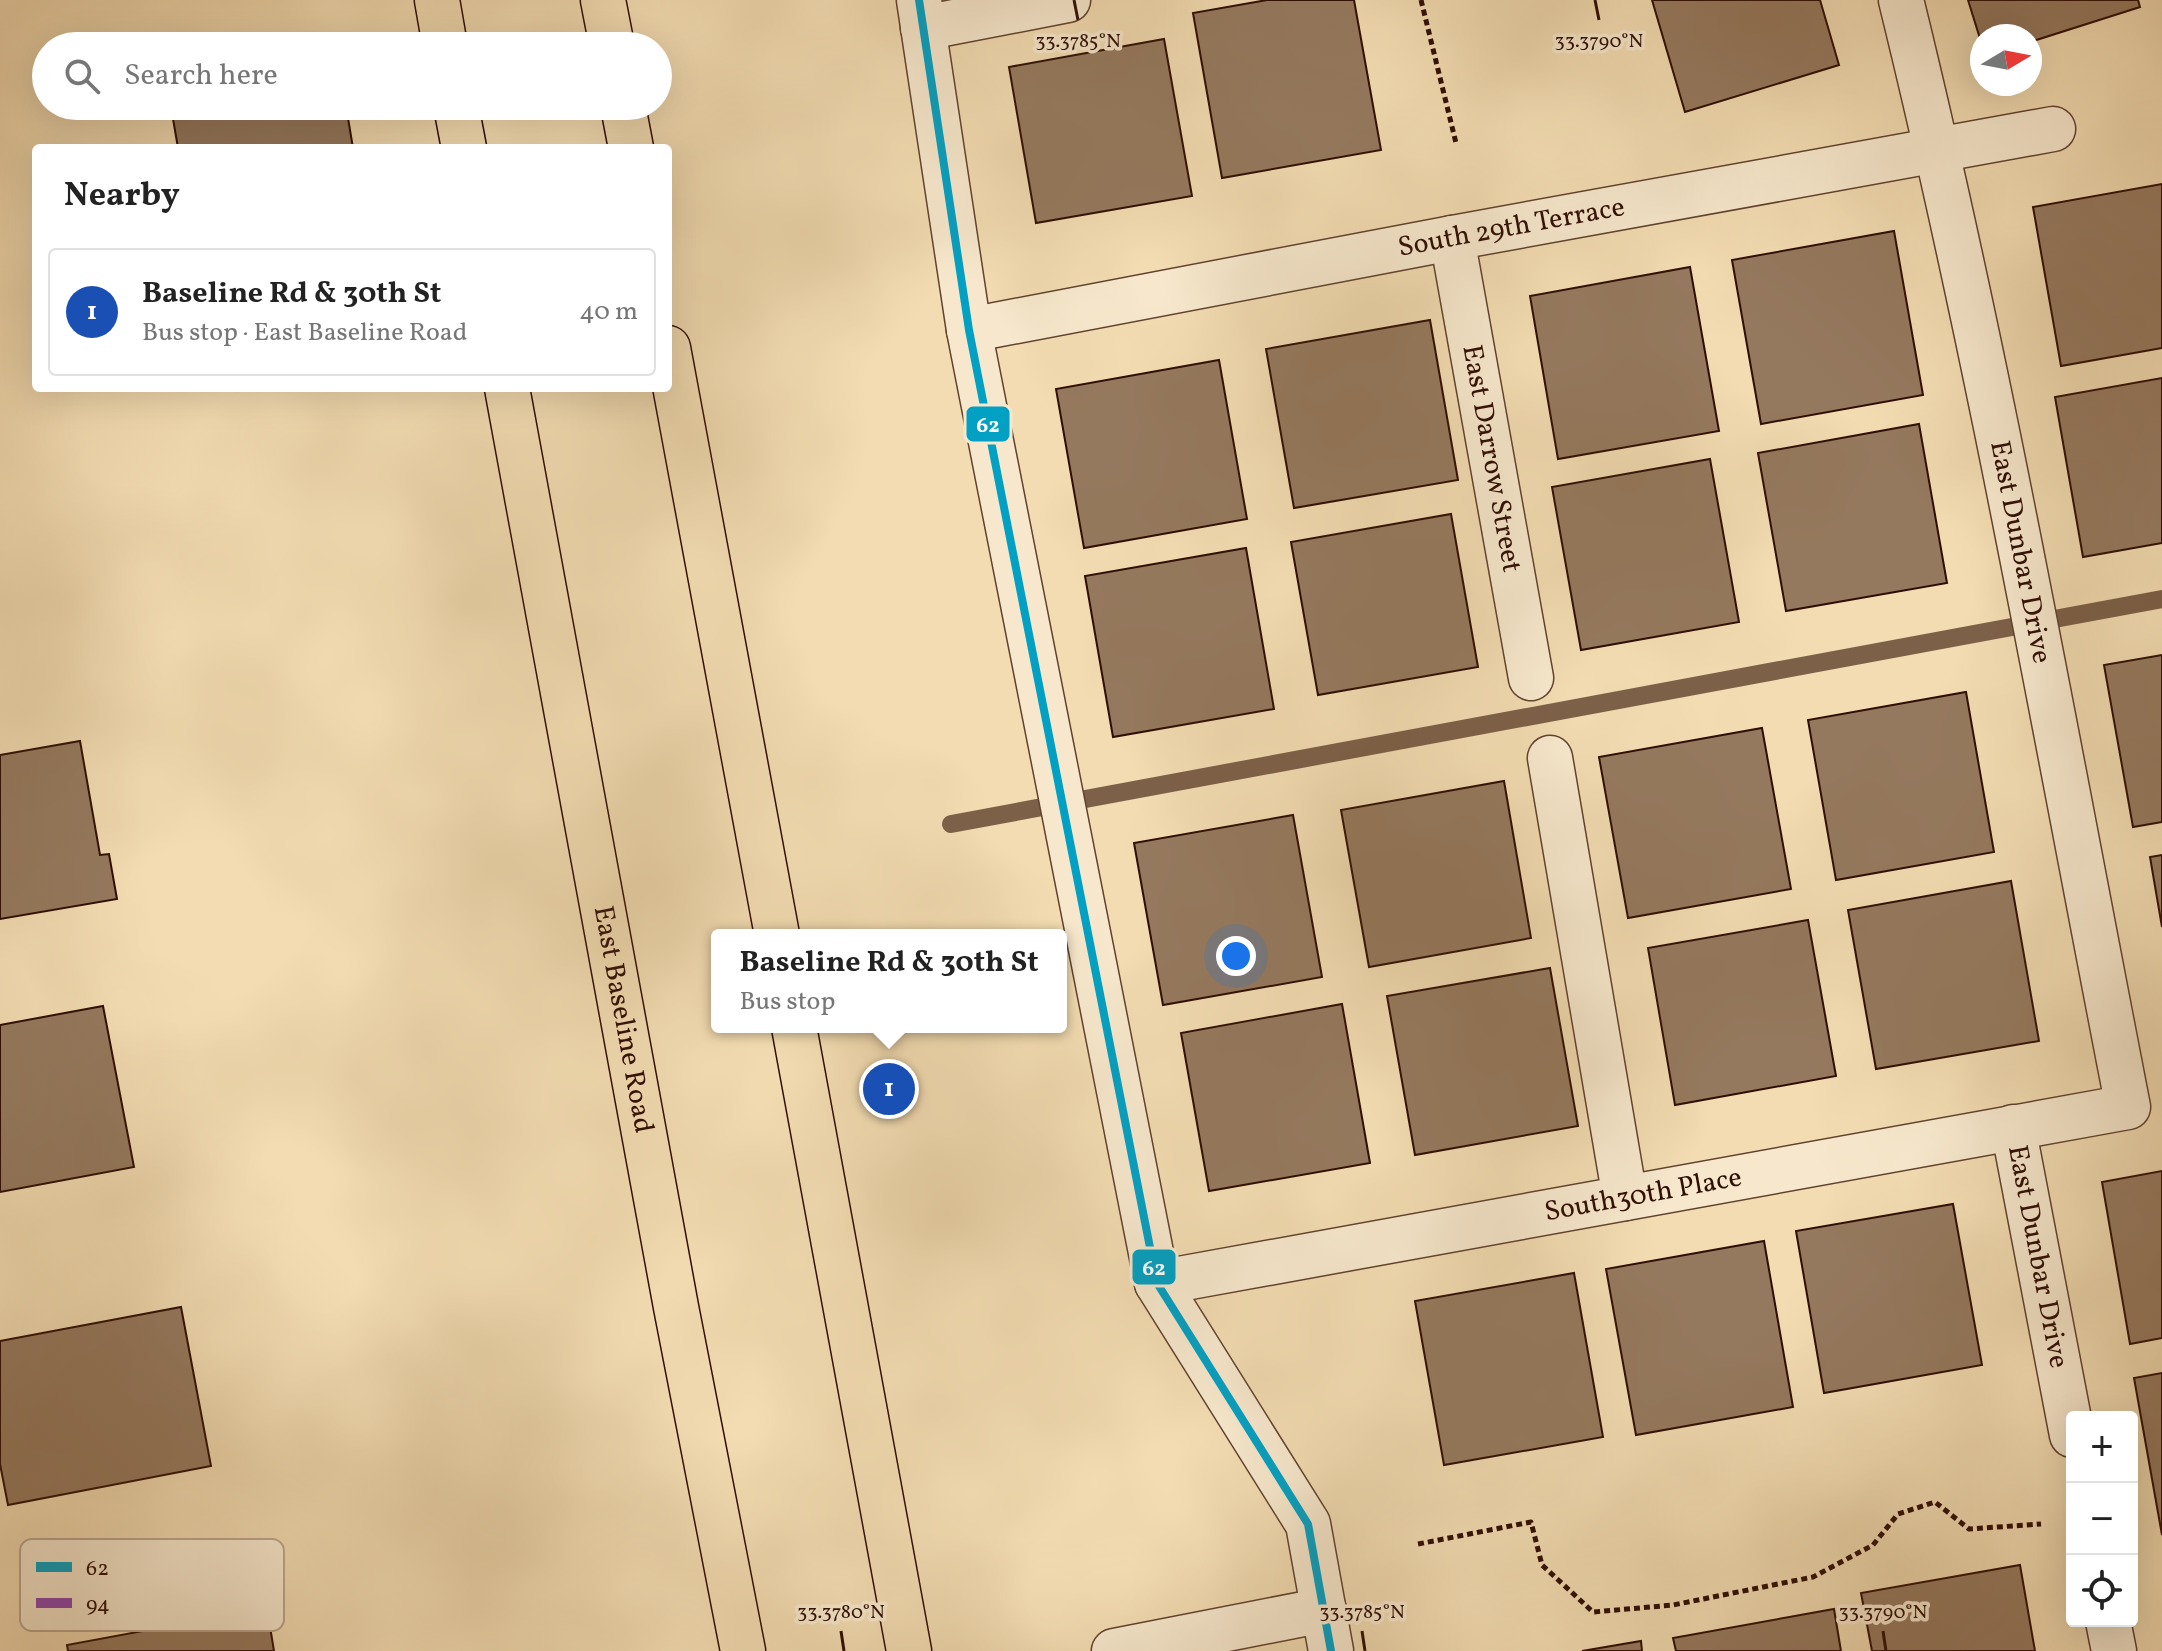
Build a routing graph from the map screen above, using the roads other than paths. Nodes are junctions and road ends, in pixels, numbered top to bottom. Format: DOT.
graph roads {
  1 [pos="437,0"];
  2 [pos="603,0"];
  3 [pos="1068,0"];
  4 [pos="1901,0"];
  5 [pos="921,14"];
  6 [pos="443,32"];
  7 [pos="609,32"];
  8 [pos="459,120"];
  9 [pos="626,120"];
  10 [pos="2053,129"];
  11 [pos="463,144"];
  12 [pos="630,144"];
  13 [pos="1937,149"];
  14 [pos="1452,238"];
  15 [pos="969,330"];
  16 [pos="672,370"];
  17 [pos="508,392"];
  18 [pos="1531,678"];
  19 [pos="1550,758"];
  20 [pos="776,929"];
  21 [pos="795,1033"];
  22 [pos="2128,1107"];
  23 [pos="2013,1127"];
  24 [pos="1625,1198"];
  25 [pos="1157,1283"];
  26 [pos="2067,1411"];
  27 [pos="2109,1627"];
  28 [pos="1327,1630"];
  29 [pos="1168,1646"];
  30 [pos="743,1651"];
  31 [pos="909,1651"];
  32 [pos="1114,1651"];
  33 [pos="2114,1651"];
  1 -- 6 [label="main road"];
  2 -- 7 [label="main road"];
  3 -- 5 [label="street"];
  4 -- 13 [label="street, East Dunbar Drive"];
  5 -- 15 [label="street"];
  8 -- 11 [label="main road"];
  9 -- 12 [label="main road"];
  10 -- 13 [label="street, South 29th Terrace"];
  13 -- 14 [label="street, South 29th Terrace"];
  13 -- 22 [label="street, East Dunbar Drive"];
  14 -- 15 [label="street, South 29th Terrace"];
  14 -- 18 [label="street, East Darrow Street"];
  15 -- 25 [label="street"];
  16 -- 20 [label="main road"];
  17 -- 30 [label="main road, East Baseline Road"];
  19 -- 24 [label="street"];
  21 -- 31 [label="main road"];
  22 -- 23 [label="street, South30th Place"];
  23 -- 24 [label="street, South30th Place"];
  23 -- 26 [label="street, East Dunbar Drive"];
  24 -- 25 [label="street, South30th Place"];
  25 -- 28 [label="street"];
  27 -- 33 [label="street"];
  28 -- 29 [label="street"];
  29 -- 32 [label="street"];
}
